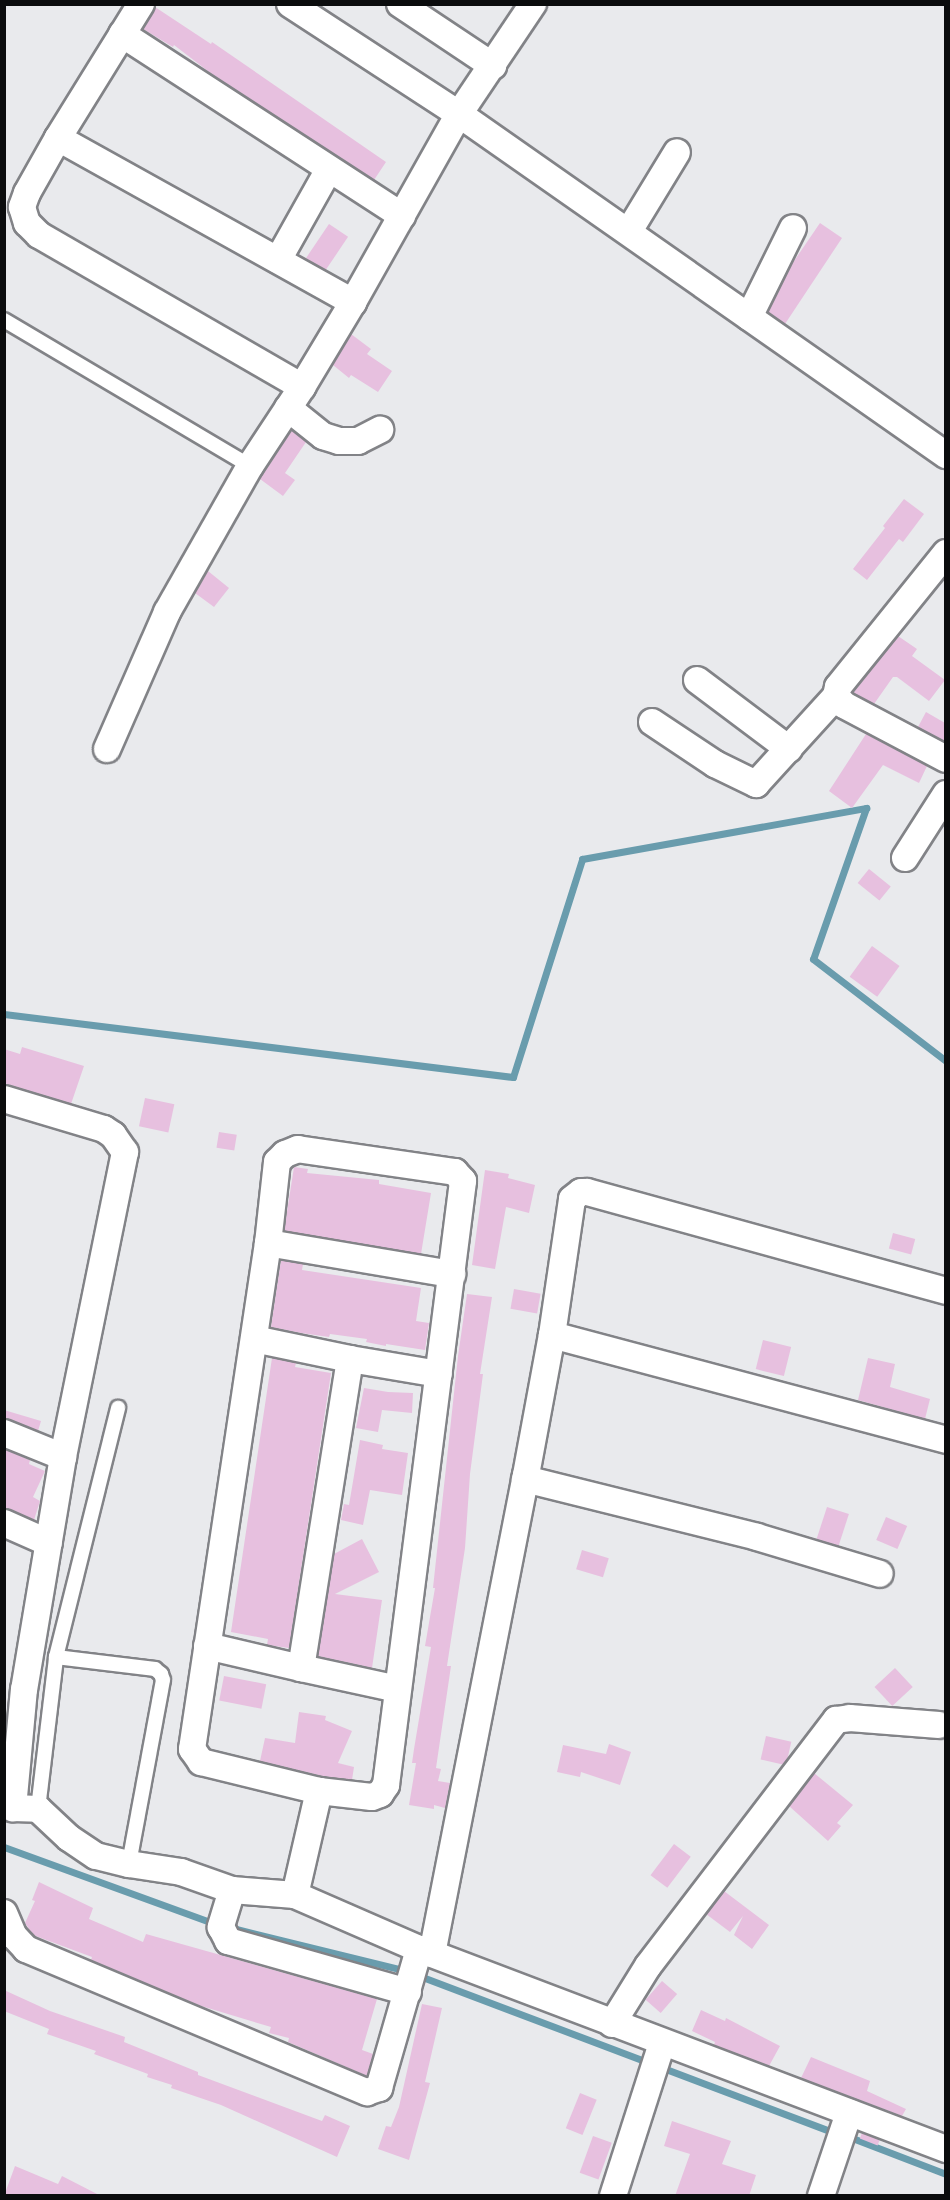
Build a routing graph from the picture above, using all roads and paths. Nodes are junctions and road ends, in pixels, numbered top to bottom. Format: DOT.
graph roads {
  1 [pos="141,4"];
  2 [pos="290,4"];
  3 [pos="400,4"];
  4 [pos="533,4"];
  5 [pos="122,34"];
  6 [pos="493,66"];
  7 [pos="459,114"];
  8 [pos="57,138"];
  9 [pos="677,152"];
  10 [pos="329,169"];
  11 [pos="402,216"];
  12 [pos="793,228"];
  13 [pos="629,231"];
  14 [pos="278,260"];
  15 [pos="353,302"];
  16 [pos="749,317"];
  17 [pos="4,320"];
  18 [pos="302,387"];
  19 [pos="288,408"];
  20 [pos="380,430"];
  21 [pos="945,455"];
  22 [pos="250,466"];
  23 [pos="945,552"];
  24 [pos="697,680"];
  25 [pos="836,696"];
  26 [pos="652,722"];
  27 [pos="789,748"];
  28 [pos="107,749"];
  29 [pos="945,759"];
  30 [pos="945,794"];
  31 [pos="905,858"];
  32 [pos="4,1099"];
  33 [pos="268,1243"];
  34 [pos="452,1274"];
  35 [pos="945,1291"];
  36 [pos="552,1335"];
  37 [pos="254,1339"];
  38 [pos="350,1359"];
  39 [pos="439,1374"];
  40 [pos="118,1408"];
  41 [pos="4,1433"];
  42 [pos="945,1440"];
  43 [pos="63,1457"];
  44 [pos="525,1479"];
  45 [pos="4,1523"];
  46 [pos="49,1543"];
  47 [pos="880,1574"];
  48 [pos="207,1646"];
  49 [pos="56,1657"];
  50 [pos="301,1668"];
  51 [pos="398,1689"];
  52 [pos="939,1725"];
  53 [pos="319,1791"];
  54 [pos="18,1810"];
  55 [pos="129,1864"];
  56 [pos="295,1895"];
  57 [pos="227,1908"];
  58 [pos="4,1913"];
  59 [pos="417,1968"];
  60 [pos="612,2024"];
  61 [pos="656,2060"];
  62 [pos="845,2122"];
  63 [pos="945,2149"];
  64 [pos="614,2196"];
  65 [pos="821,2196"];
  1 -- 5 [label="street"];
  2 -- 7 [label="street"];
  3 -- 6 [label="street"];
  4 -- 6 [label="street"];
  5 -- 8 [label="street"];
  5 -- 10 [label="street"];
  6 -- 7 [label="street"];
  7 -- 11 [label="street"];
  7 -- 13 [label="street"];
  8 -- 14 [label="street"];
  8 -- 18 [label="street"];
  9 -- 13 [label="street"];
  10 -- 11 [label="street"];
  10 -- 14 [label="street"];
  11 -- 15 [label="street"];
  12 -- 16 [label="street"];
  13 -- 16 [label="street"];
  14 -- 15 [label="street"];
  15 -- 18 [label="street"];
  16 -- 21 [label="street"];
  17 -- 22 [label="lane"];
  18 -- 19 [label="street"];
  19 -- 20 [label="street"];
  19 -- 22 [label="street"];
  22 -- 28 [label="street"];
  23 -- 25 [label="street"];
  24 -- 27 [label="street"];
  25 -- 27 [label="street"];
  25 -- 29 [label="street"];
  26 -- 27 [label="street"];
  30 -- 31 [label="street"];
  32 -- 43 [label="street"];
  33 -- 34 [label="street"];
  33 -- 34 [label="street"];
  33 -- 37 [label="street"];
  34 -- 39 [label="street"];
  35 -- 36 [label="street"];
  36 -- 42 [label="street"];
  36 -- 44 [label="street"];
  37 -- 38 [label="street"];
  37 -- 48 [label="street"];
  38 -- 39 [label="street"];
  38 -- 50 [label="street"];
  39 -- 51 [label="street"];
  40 -- 49 [label="lane"];
  41 -- 43 [label="street"];
  43 -- 46 [label="street"];
  44 -- 47 [label="street"];
  44 -- 59 [label="street"];
  45 -- 46 [label="street"];
  46 -- 54 [label="street"];
  48 -- 50 [label="street"];
  48 -- 53 [label="street"];
  49 -- 54 [label="lane"];
  49 -- 55 [label="lane"];
  50 -- 51 [label="street"];
  51 -- 53 [label="street"];
  52 -- 60 [label="street"];
  53 -- 56 [label="street"];
  54 -- 55 [label="street"];
  55 -- 57 [label="street"];
  56 -- 57 [label="street"];
  56 -- 59 [label="street"];
  57 -- 59 [label="street"];
  58 -- 59 [label="street"];
  59 -- 60 [label="street"];
  60 -- 61 [label="street"];
  61 -- 62 [label="street"];
  61 -- 64 [label="street"];
  62 -- 63 [label="street"];
  62 -- 65 [label="street"];
}
